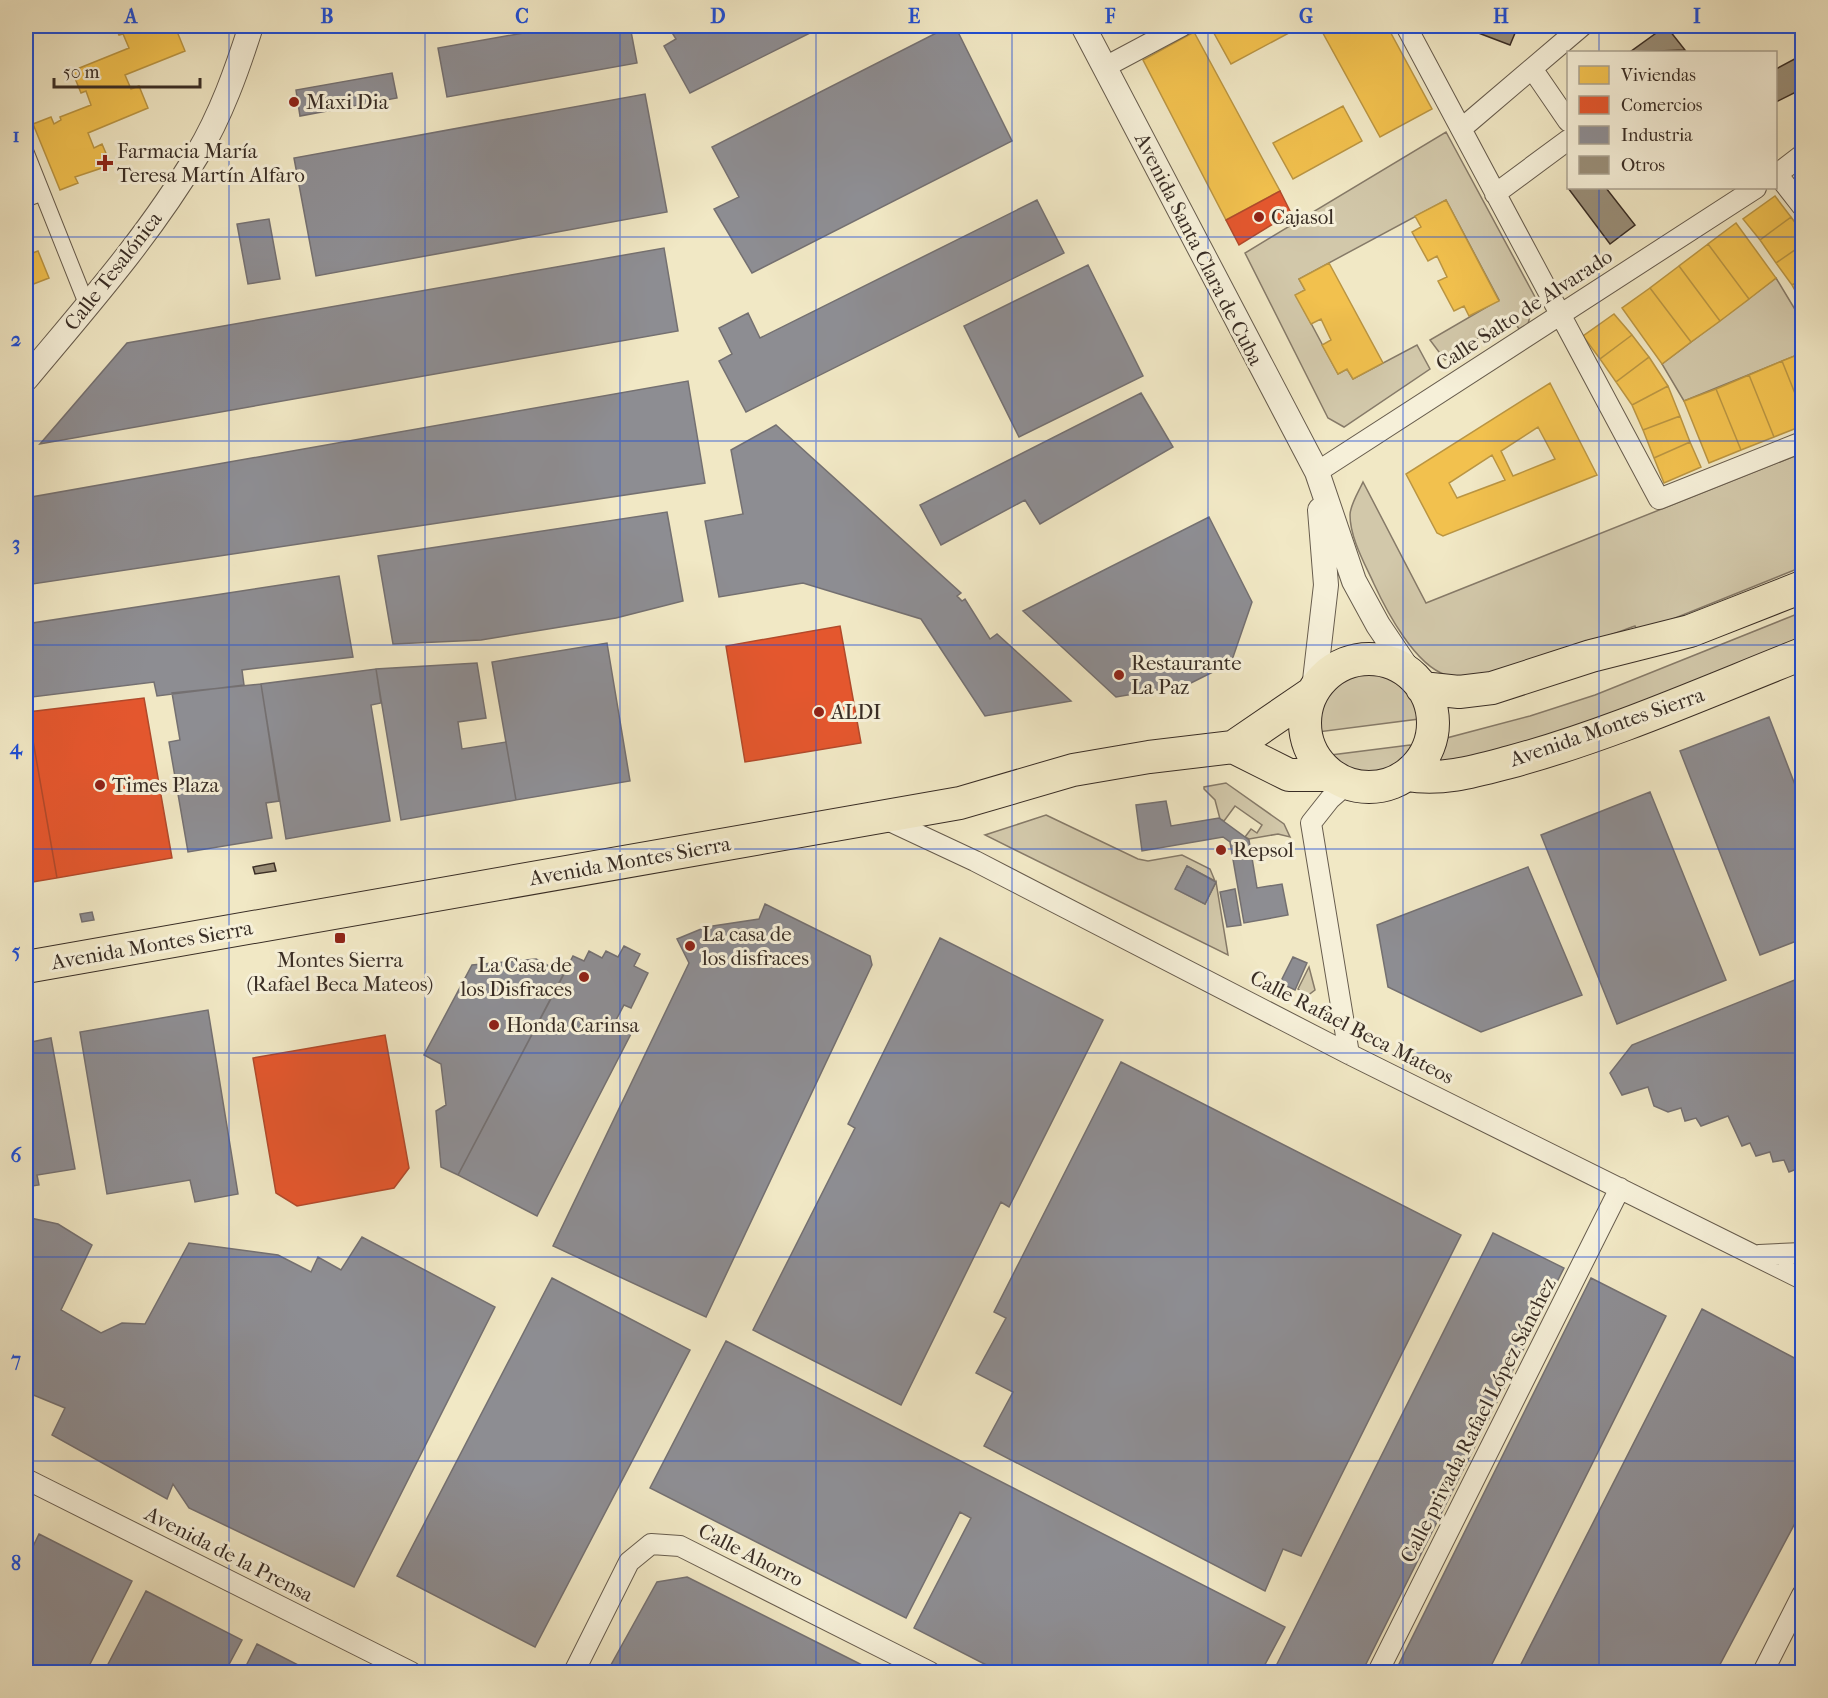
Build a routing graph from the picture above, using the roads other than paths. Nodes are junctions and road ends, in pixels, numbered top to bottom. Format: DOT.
graph roads {
  1 [pos="251,26"];
  2 [pos="1083,26"];
  3 [pos="1182,26"];
  4 [pos="1406,26"];
  5 [pos="1582,26"];
  6 [pos="1105,67"];
  7 [pos="1533,70"];
  8 [pos="1567,118"];
  9 [pos="1461,129"];
  10 [pos="1567,141"];
  11 [pos="26,152"];
  12 [pos="1803,155"];
  13 [pos="1777,174"];
  14 [pos="1777,176"];
  15 [pos="1754,189"];
  16 [pos="42,193"];
  17 [pos="1495,194"];
  18 [pos="26,199"];
  19 [pos="1803,206"];
  20 [pos="87,305"];
  21 [pos="1560,315"];
  22 [pos="26,379"];
  23 [pos="1803,442"];
  24 [pos="1317,472"];
  25 [pos="1803,587"];
  26 [pos="1803,654"];
  27 [pos="1418,682"];
  28 [pos="1313,691"];
  29 [pos="1233,747"];
  30 [pos="1407,775"];
  31 [pos="1339,780"];
  32 [pos="881,817"];
  33 [pos="26,967"];
  34 [pos="1349,1054"];
  35 [pos="1620,1188"];
  36 [pos="1803,1253"];
  37 [pos="1756,1256"];
  38 [pos="1803,1279"];
  39 [pos="26,1479"];
  40 [pos="1803,1595"];
  41 [pos="411,1672"];
  42 [pos="574,1672"];
  43 [pos="930,1672"];
  44 [pos="1378,1672"];
  45 [pos="1763,1672"];
  1 -- 20 [label="street, Calle Tesalónica"];
  2 -- 6 [label="street, Avenida Santa Clara de Cuba"];
  3 -- 6 [label="street"];
  4 -- 9 [label="street"];
  5 -- 7 [label="street"];
  6 -- 24 [label="street, Avenida Santa Clara de Cuba"];
  7 -- 8 [label="street"];
  7 -- 9 [label="street"];
  9 -- 17 [label="street"];
  10 -- 17 [label="street"];
  11 -- 16 [label="street"];
  12 -- 13 [label="street"];
  14 -- 19 [label="street"];
  15 -- 21 [label="street, Calle Salto de Alvarado"];
  16 -- 18 [label="street"];
  16 -- 20 [label="street"];
  17 -- 21 [label="street"];
  20 -- 22 [label="street, Calle Tesalónica"];
  21 -- 23 [label="street"];
  21 -- 24 [label="street, Calle Salto de Alvarado"];
  24 -- 27 [label="street, Avenida Santa Clara de Cuba"];
  24 -- 28 [label="street, Avenida Santa Clara de Cuba"];
  25 -- 27 [label="main road"];
  26 -- 30 [label="main road, Avenida Montes Sierra"];
  27 -- 28 [label="main road"];
  27 -- 30 [label="main road"];
  28 -- 29 [label="main road, Avenida Montes Sierra"];
  28 -- 31 [label="main road"];
  29 -- 31 [label="main road"];
  29 -- 32 [label="main road, Avenida Montes Sierra"];
  30 -- 31 [label="main road"];
  31 -- 34 [label="street"];
  32 -- 33 [label="main road, Avenida Montes Sierra"];
  32 -- 34 [label="street, Calle Rafael Beca Mateos"];
  34 -- 35 [label="street, Calle Rafael Beca Mateos"];
  35 -- 37 [label="street, Calle Rafael Beca Mateos"];
  35 -- 44 [label="street, Calle privada Rafael López Sánchez"];
  36 -- 37 [label="street"];
  37 -- 38 [label="street, Calle Rafael Beca Mateos"];
  39 -- 41 [label="street, Avenida de la Prensa"];
  40 -- 45 [label="street"];
  42 -- 43 [label="street, Calle Ahorro"];
}
